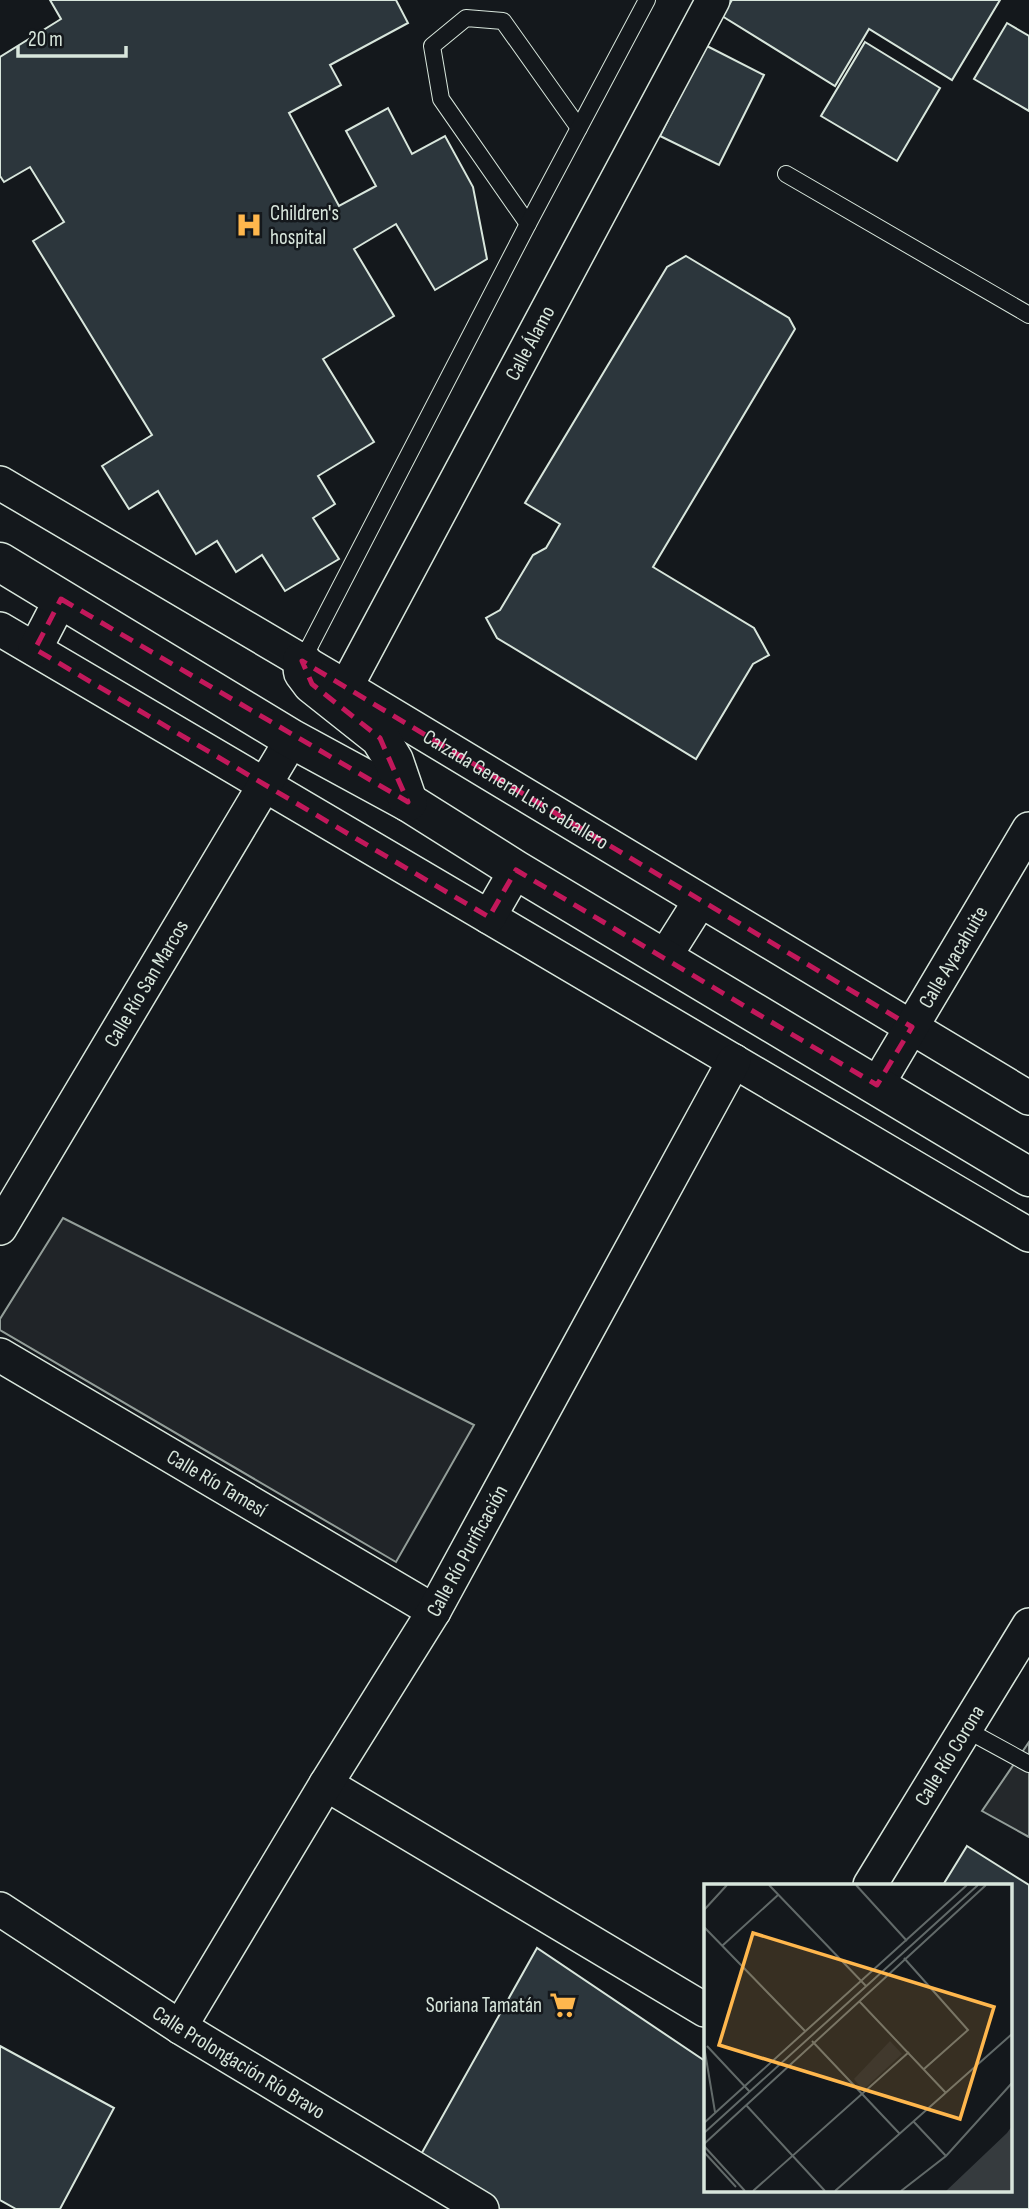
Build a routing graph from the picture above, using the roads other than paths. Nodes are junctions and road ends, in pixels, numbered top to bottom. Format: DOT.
graph roads {
  1 [pos="647,0"];
  2 [pos="713,0"];
  3 [pos="579,128"];
  4 [pos="786,174"];
  5 [pos="528,224"];
  6 [pos="1029,316"];
  7 [pos="0,483"];
  8 [pos="0,562"];
  9 [pos="61,599"];
  10 [pos="0,629"];
  11 [pos="34,649"];
  12 [pos="302,661"];
  13 [pos="346,687"];
  14 [pos="292,739"];
  15 [pos="265,785"];
  16 [pos="408,802"];
  17 [pos="1029,829"];
  18 [pos="516,870"];
  19 [pos="700,901"];
  20 [pos="489,916"];
  21 [pos="664,958"];
  22 [pos="912,1027"];
  23 [pos="734,1061"];
  24 [pos="877,1086"];
  25 [pos="1029,1098"];
  26 [pos="1029,1177"];
  27 [pos="0,1228"];
  28 [pos="1029,1235"];
  29 [pos="0,1355"];
  30 [pos="434,1611"];
  31 [pos="1029,1625"];
  32 [pos="965,1729"];
  33 [pos="1029,1764"];
  34 [pos="326,1784"];
  35 [pos="871,1884"];
  36 [pos="0,1909"];
  37 [pos="704,2009"];
  38 [pos="180,2027"];
  39 [pos="482,2209"];
  1 -- 3 [label="lane"];
  2 -- 13 [label="street, Calle Álamo"];
  3 -- 5 [label="lane"];
  3 -- 5 [label="lane"];
  4 -- 6 [label="lane"];
  5 -- 12 [label="lane"];
  7 -- 12 [label="street, Calzada General Luis Caballero"];
  8 -- 9 [label="main road"];
  9 -- 11 [label="street"];
  9 -- 14 [label="main road"];
  10 -- 11 [label="street"];
  11 -- 15 [label="street"];
  12 -- 13 [label="street, Calzada General Luis Caballero"];
  12 -- 16 [label="main road"];
  13 -- 19 [label="street, Calzada General Luis Caballero"];
  14 -- 15 [label="street, Calle Río San Marcos"];
  14 -- 16 [label="main road"];
  15 -- 20 [label="street"];
  15 -- 27 [label="street, Calle Río San Marcos"];
  16 -- 18 [label="main road"];
  17 -- 22 [label="street, Calle Ayacahuite"];
  18 -- 20 [label="street"];
  18 -- 21 [label="main road"];
  19 -- 21 [label="street"];
  19 -- 22 [label="street, Calzada General Luis Caballero"];
  20 -- 23 [label="street"];
  21 -- 24 [label="main road"];
  22 -- 24 [label="street, Calle Ayacahuite"];
  22 -- 25 [label="street, Calzada General Luis Caballero"];
  23 -- 28 [label="street"];
  23 -- 30 [label="street, Calle Río Purificación"];
  24 -- 26 [label="main road"];
  29 -- 30 [label="street, Calle Río Tamesí"];
  30 -- 34 [label="street, Calle Río Purificación"];
  31 -- 32 [label="street, Calle Río Corona"];
  32 -- 33 [label="lane"];
  32 -- 35 [label="street, Calle Río Corona"];
  34 -- 37 [label="street"];
  34 -- 38 [label="street, Calle Río Purificación"];
  36 -- 38 [label="street, Calle Prolongación Río Bravo"];
  38 -- 39 [label="street, Calle Prolongación Río Bravo"];
}
